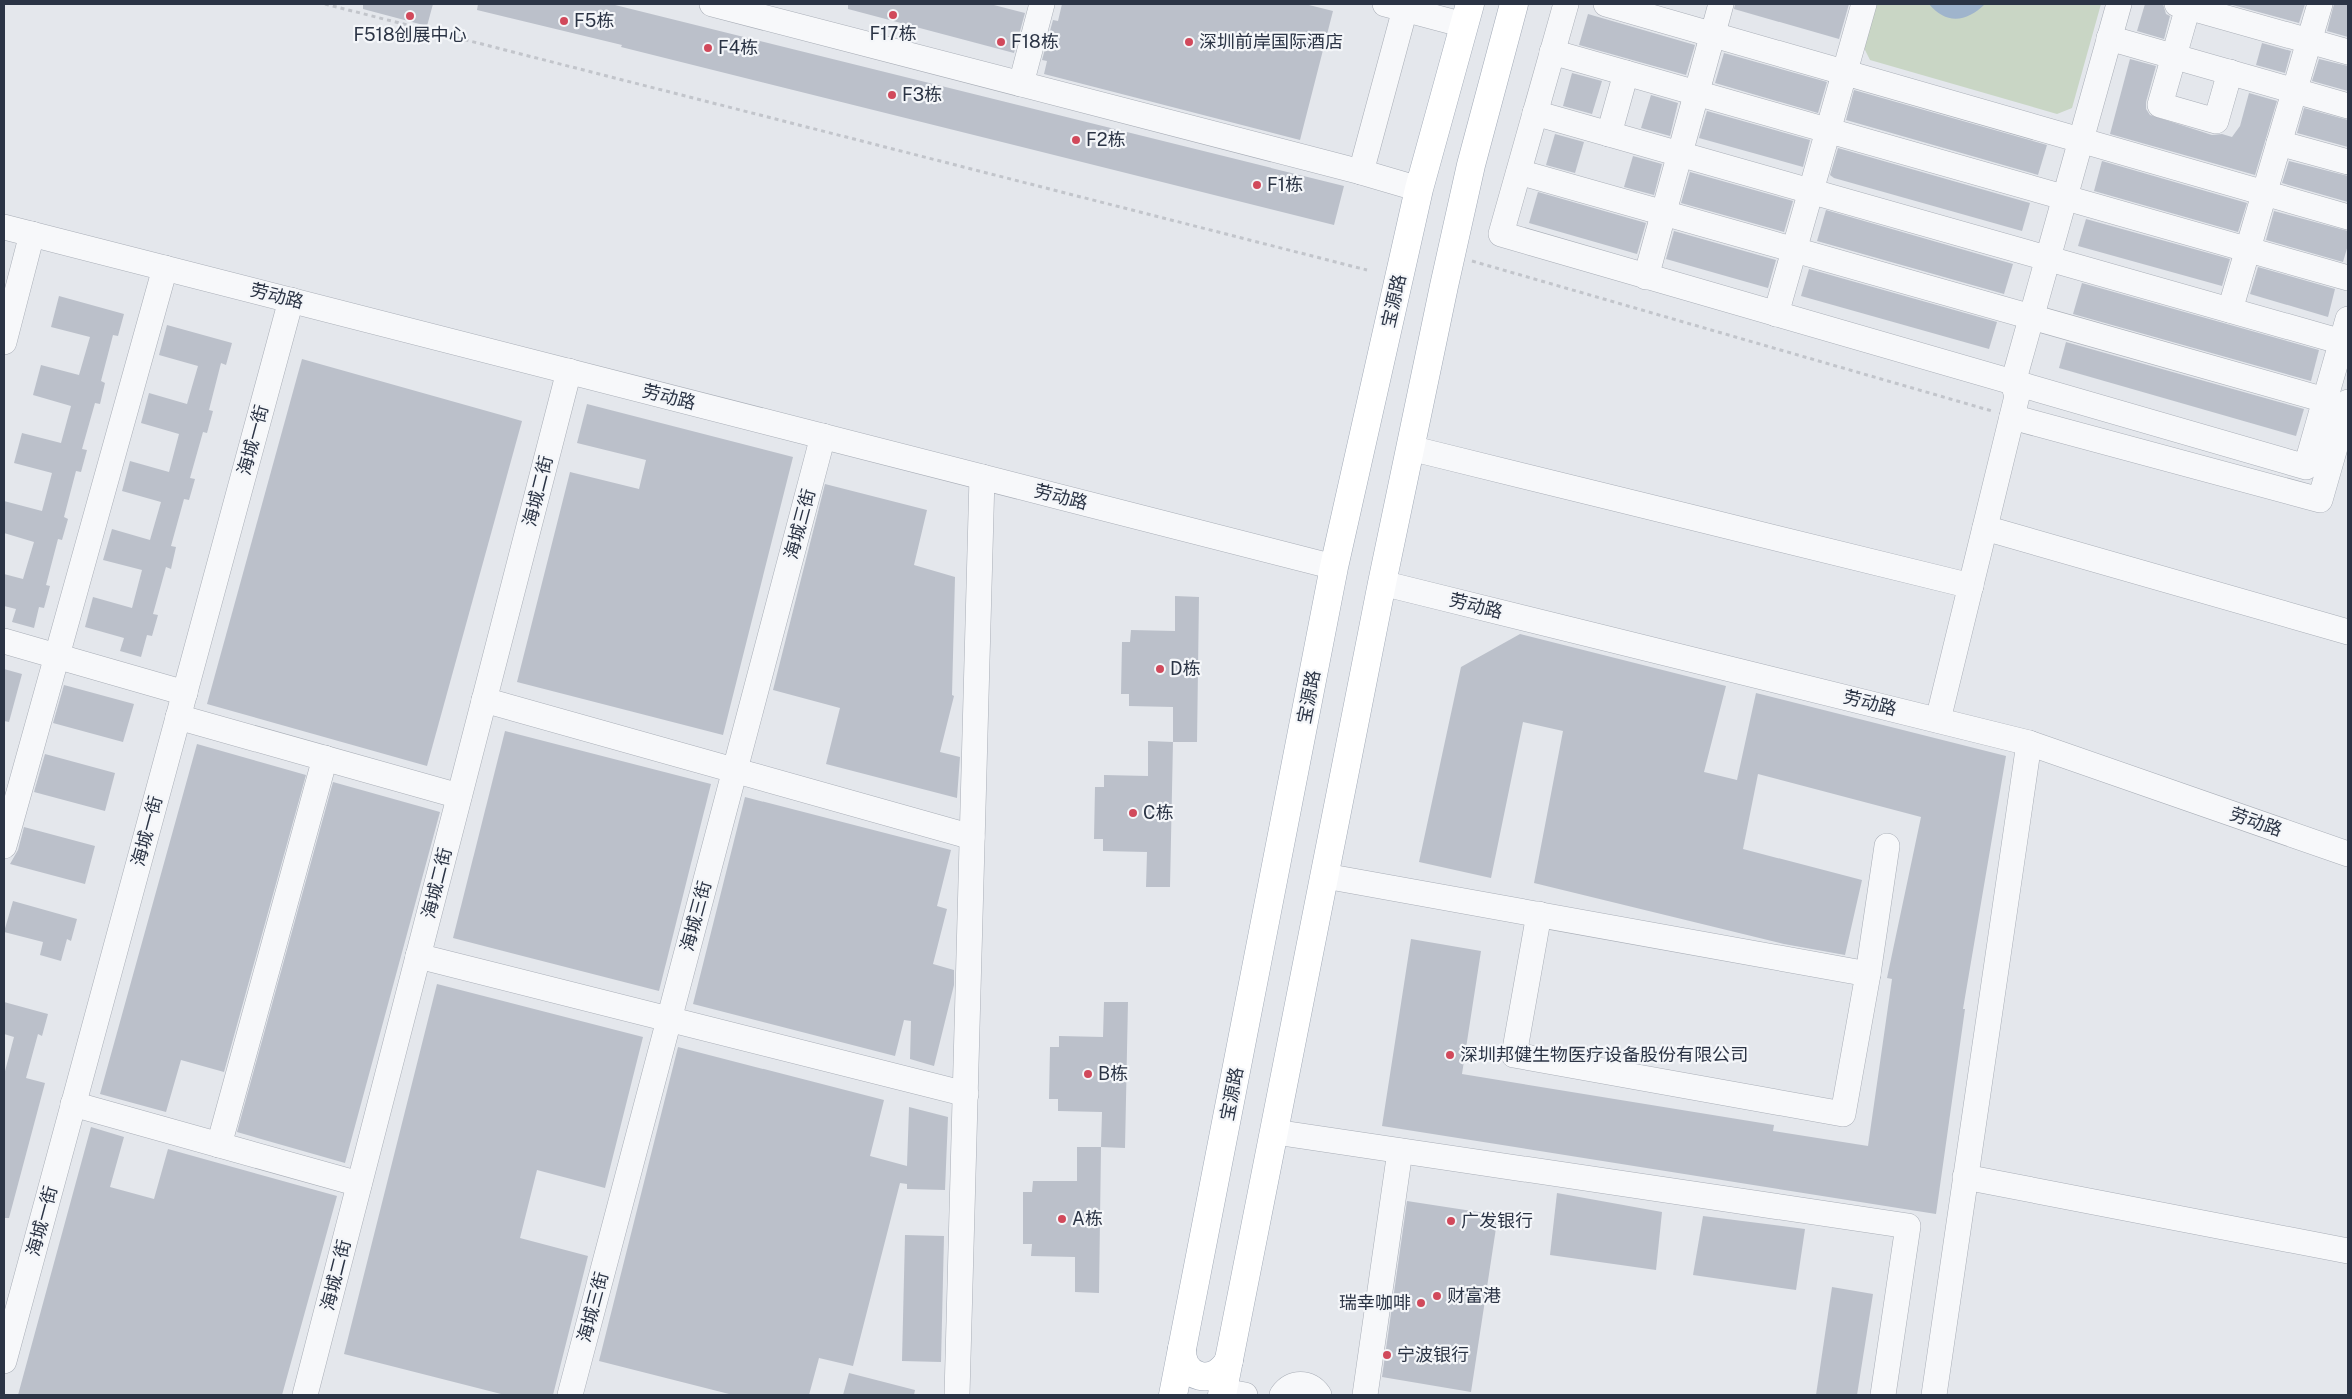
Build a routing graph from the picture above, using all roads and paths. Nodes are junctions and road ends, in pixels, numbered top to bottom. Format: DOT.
graph roads {
  1 [pos="325,4"];
  2 [pos="712,4"];
  3 [pos="1042,4"];
  4 [pos="1514,4"];
  5 [pos="1566,4"];
  6 [pos="1606,4"];
  7 [pos="1721,4"];
  8 [pos="1864,4"];
  9 [pos="2119,4"];
  10 [pos="2320,4"];
  11 [pos="2182,5"];
  12 [pos="1395,6"];
  13 [pos="1467,14"];
  14 [pos="1712,34"];
  15 [pos="2109,38"];
  16 [pos="2309,41"];
  17 [pos="1552,52"];
  18 [pos="2348,52"];
  19 [pos="2174,56"];
  20 [pos="1844,72"];
  21 [pos="2230,72"];
  22 [pos="1626,73"];
  23 [pos="1021,84"];
  24 [pos="2294,91"];
  25 [pos="1696,93"];
  26 [pos="2348,106"];
  27 [pos="1535,113"];
  28 [pos="1828,130"];
  29 [pos="1609,134"];
  30 [pos="2081,140"];
  31 [pos="2279,143"];
  32 [pos="1680,154"];
  33 [pos="2348,162"];
  34 [pos="1361,172"];
  35 [pos="1518,172"];
  36 [pos="1419,189"];
  37 [pos="1811,191"];
  38 [pos="2265,193"];
  39 [pos="2065,198"];
  40 [pos="1663,213"];
  41 [pos="2348,217"];
  42 [pos="4,227"];
  43 [pos="32,234"];
  44 [pos="1794,250"];
  45 [pos="2248,250"];
  46 [pos="1451,255"];
  47 [pos="2048,258"];
  48 [pos="165,268"];
  49 [pos="1367,270"];
  50 [pos="1646,277"];
  51 [pos="2348,278"];
  52 [pos="291,300"];
  53 [pos="2230,310"];
  54 [pos="1776,314"];
  55 [pos="2032,317"];
  56 [pos="2345,331"];
  57 [pos="4,342"];
  58 [pos="569,371"];
  59 [pos="2013,383"];
  60 [pos="2337,401"];
  61 [pos="2012,417"];
  62 [pos="823,436"];
  63 [pos="1410,448"];
  64 [pos="982,477"];
  65 [pos="1985,528"];
  66 [pos="1334,567"];
  67 [pos="1382,582"];
  68 [pos="1970,586"];
  69 [pos="2348,632"];
  70 [pos="4,641"];
  71 [pos="56,656"];
  72 [pos="185,693"];
  73 [pos="484,700"];
  74 [pos="178,717"];
  75 [pos="1938,720"];
  76 [pos="2029,743"];
  77 [pos="325,758"];
  78 [pos="735,770"];
  79 [pos="459,796"];
  80 [pos="972,837"];
  81 [pos="4,846"];
  82 [pos="1887,846"];
  83 [pos="2348,854"];
  84 [pos="1325,876"];
  85 [pos="1539,914"];
  86 [pos="418,956"];
  87 [pos="1868,974"];
  88 [pos="669,1019"];
  89 [pos="966,1094"];
  90 [pos="73,1104"];
  91 [pos="1275,1132"];
  92 [pos="218,1145"];
  93 [pos="1400,1151"];
  94 [pos="1966,1177"];
  95 [pos="359,1184"];
  96 [pos="2348,1251"];
  97 [pos="1182,1349"];
  98 [pos="1229,1360"];
  99 [pos="4,1361"];
  100 [pos="1230,1394"];
  101 [pos="305,1395"];
  102 [pos="570,1395"];
  103 [pos="957,1395"];
  104 [pos="1173,1395"];
  105 [pos="1282,1395"];
  106 [pos="1319,1395"];
  107 [pos="1365,1395"];
  108 [pos="1883,1395"];
  109 [pos="1934,1395"];
  1 -- 49 [label="path"];
  2 -- 23 [label="street"];
  3 -- 23 [label="street"];
  4 -- 46 [label="main road"];
  5 -- 17 [label="street"];
  6 -- 14 [label="street"];
  7 -- 14 [label="street"];
  8 -- 20 [label="street"];
  9 -- 15 [label="street"];
  10 -- 16 [label="street"];
  11 -- 16 [label="street"];
  11 -- 19 [label="street"];
  12 -- 13 [label="street"];
  12 -- 34 [label="street"];
  13 -- 36 [label="main road, 宝源路"];
  14 -- 20 [label="street"];
  14 -- 25 [label="street"];
  15 -- 19 [label="street"];
  15 -- 30 [label="street"];
  16 -- 18 [label="street"];
  16 -- 24 [label="street"];
  17 -- 22 [label="street"];
  17 -- 27 [label="street"];
  19 -- 21 [label="street"];
  19 -- 21 [label="street"];
  20 -- 28 [label="street"];
  20 -- 30 [label="street"];
  21 -- 24 [label="street"];
  22 -- 25 [label="street"];
  22 -- 29 [label="street"];
  23 -- 34 [label="street"];
  24 -- 26 [label="street"];
  24 -- 31 [label="street"];
  25 -- 28 [label="street"];
  25 -- 32 [label="street"];
  27 -- 29 [label="street"];
  27 -- 35 [label="street"];
  28 -- 37 [label="street"];
  28 -- 39 [label="street"];
  29 -- 32 [label="street"];
  30 -- 38 [label="street"];
  30 -- 39 [label="street"];
  31 -- 33 [label="street"];
  31 -- 38 [label="street"];
  32 -- 37 [label="street"];
  32 -- 40 [label="street"];
  34 -- 36 [label="street"];
  35 -- 40 [label="street"];
  35 -- 50 [label="street"];
  36 -- 66 [label="main road, 宝源路"];
  37 -- 44 [label="street"];
  37 -- 47 [label="street"];
  38 -- 41 [label="street"];
  38 -- 45 [label="street"];
  39 -- 45 [label="street"];
  39 -- 47 [label="street"];
  40 -- 44 [label="street"];
  40 -- 50 [label="street"];
  42 -- 43 [label="street, 劳动路"];
  43 -- 48 [label="street, 劳动路"];
  43 -- 57 [label="street"];
  44 -- 54 [label="street"];
  44 -- 55 [label="street"];
  45 -- 51 [label="street"];
  45 -- 53 [label="street"];
  46 -- 61 [label="path"];
  46 -- 63 [label="main road"];
  47 -- 53 [label="street"];
  47 -- 55 [label="street"];
  48 -- 52 [label="street, 劳动路"];
  48 -- 71 [label="street"];
  50 -- 54 [label="street"];
  52 -- 58 [label="street, 劳动路"];
  52 -- 72 [label="street, 海城一街"];
  53 -- 56 [label="street"];
  54 -- 59 [label="street"];
  55 -- 59 [label="street"];
  55 -- 60 [label="street"];
  56 -- 60 [label="street"];
  58 -- 62 [label="street, 劳动路"];
  58 -- 73 [label="street, 海城二街"];
  59 -- 60 [label="street"];
  59 -- 61 [label="street"];
  60 -- 61 [label="street"];
  61 -- 65 [label="street"];
  62 -- 64 [label="street, 劳动路"];
  62 -- 78 [label="street, 海城三街"];
  63 -- 67 [label="main road"];
  63 -- 68 [label="street"];
  64 -- 66 [label="street, 劳动路"];
  64 -- 80 [label="street"];
  65 -- 68 [label="street"];
  65 -- 69 [label="street"];
  66 -- 97 [label="main road, 宝源路"];
  67 -- 75 [label="street, 劳动路"];
  67 -- 84 [label="main road"];
  68 -- 75 [label="street"];
  70 -- 71 [label="street"];
  71 -- 72 [label="street"];
  71 -- 81 [label="street"];
  72 -- 74 [label="street, 海城一街"];
  73 -- 78 [label="street"];
  73 -- 79 [label="street, 海城二街"];
  74 -- 77 [label="street"];
  74 -- 90 [label="street, 海城一街"];
  75 -- 76 [label="street, 劳动路"];
  76 -- 83 [label="street, 劳动路"];
  76 -- 94 [label="street"];
  77 -- 79 [label="street"];
  77 -- 92 [label="street"];
  78 -- 80 [label="street"];
  78 -- 88 [label="street, 海城三街"];
  79 -- 86 [label="street, 海城二街"];
  80 -- 89 [label="street"];
  82 -- 87 [label="street"];
  84 -- 85 [label="street"];
  84 -- 91 [label="main road"];
  85 -- 87 [label="street"];
  85 -- 87 [label="street"];
  86 -- 88 [label="street"];
  86 -- 95 [label="street, 海城二街"];
  88 -- 89 [label="street"];
  88 -- 102 [label="street, 海城三街"];
  89 -- 103 [label="street"];
  90 -- 92 [label="street"];
  90 -- 99 [label="street, 海城一街"];
  91 -- 93 [label="street"];
  91 -- 98 [label="main road"];
  92 -- 95 [label="street"];
  93 -- 107 [label="street"];
  93 -- 108 [label="street"];
  94 -- 96 [label="street"];
  94 -- 109 [label="street"];
  95 -- 101 [label="street, 海城二街"];
  97 -- 98 [label="main road"];
  97 -- 104 [label="main road, 宝源路"];
  98 -- 100 [label="main road"];
  105 -- 106 [label="street"];
}
